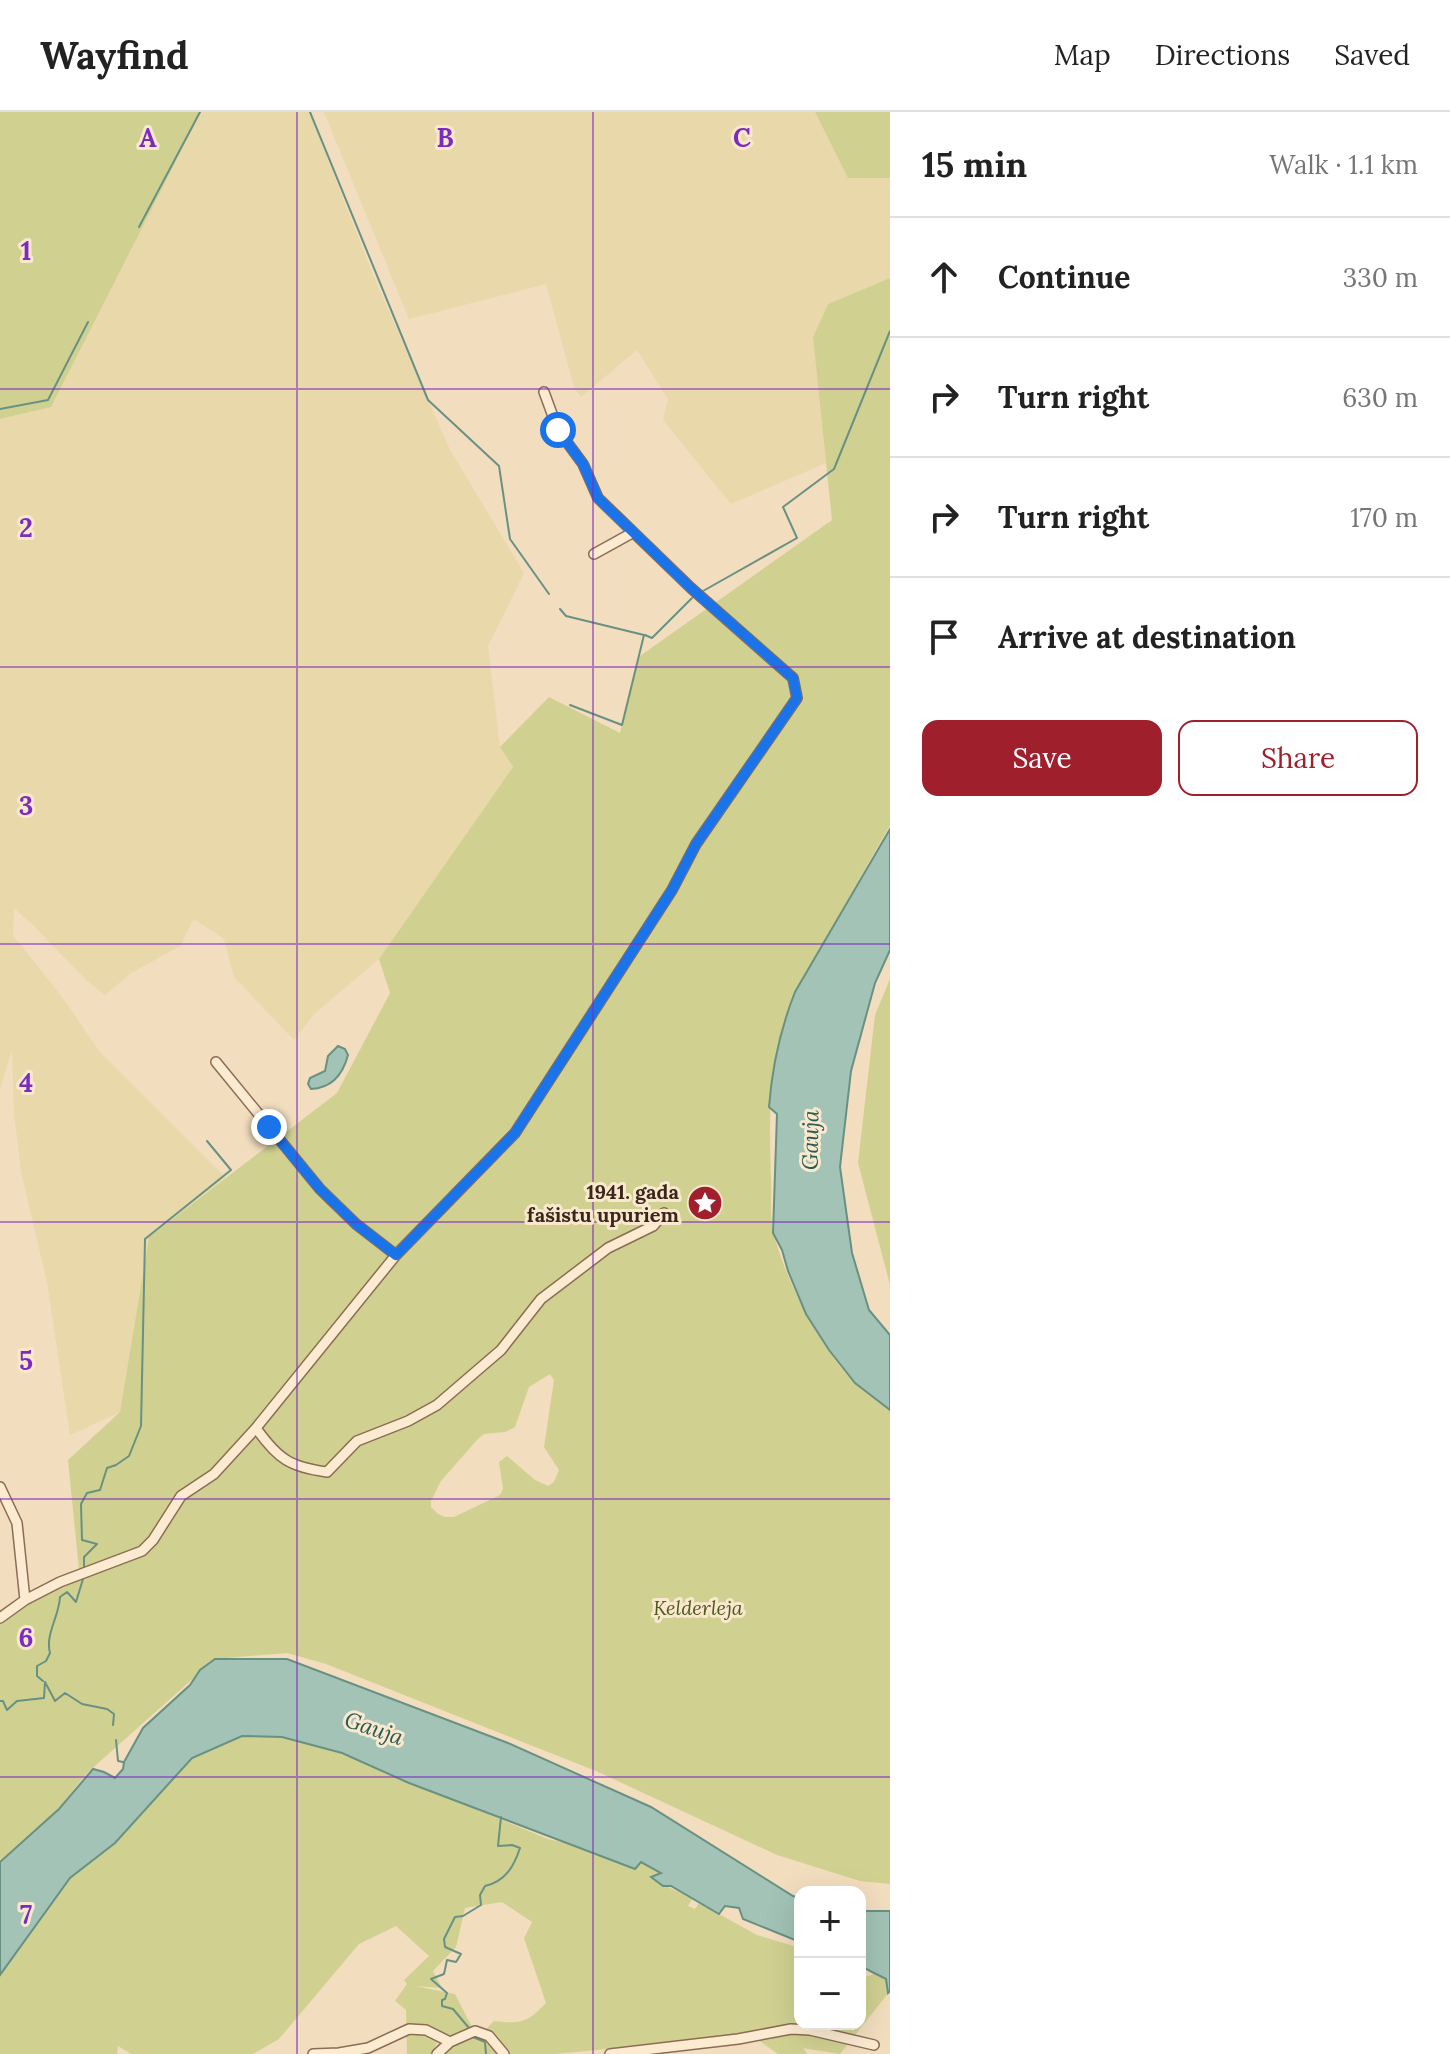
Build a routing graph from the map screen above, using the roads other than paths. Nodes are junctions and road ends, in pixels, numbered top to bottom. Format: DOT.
graph roads {
  1 [pos="544,392"];
  2 [pos="632,533"];
  3 [pos="594,554"];
  4 [pos="216,1062"];
  5 [pos="664,1213"];
  6 [pos="396,1255"];
  7 [pos="256,1428"];
  8 [pos="0,1487"];
  9 [pos="25,1600"];
  10 [pos="0,1618"];
  11 [pos="450,2042"];
  12 [pos="874,2045"];
  13 [pos="313,2054"];
  14 [pos="437,2054"];
  15 [pos="504,2054"];
  16 [pos="610,2054"];
  1 -- 2 [label="street"];
  2 -- 3 [label="street"];
  2 -- 6 [label="street"];
  4 -- 6 [label="street"];
  5 -- 7 [label="street"];
  6 -- 7 [label="street"];
  7 -- 9 [label="street"];
  8 -- 9 [label="street"];
  9 -- 10 [label="street"];
  11 -- 13 [label="street"];
  11 -- 14 [label="street"];
  11 -- 15 [label="street"];
  12 -- 16 [label="street"];
}
